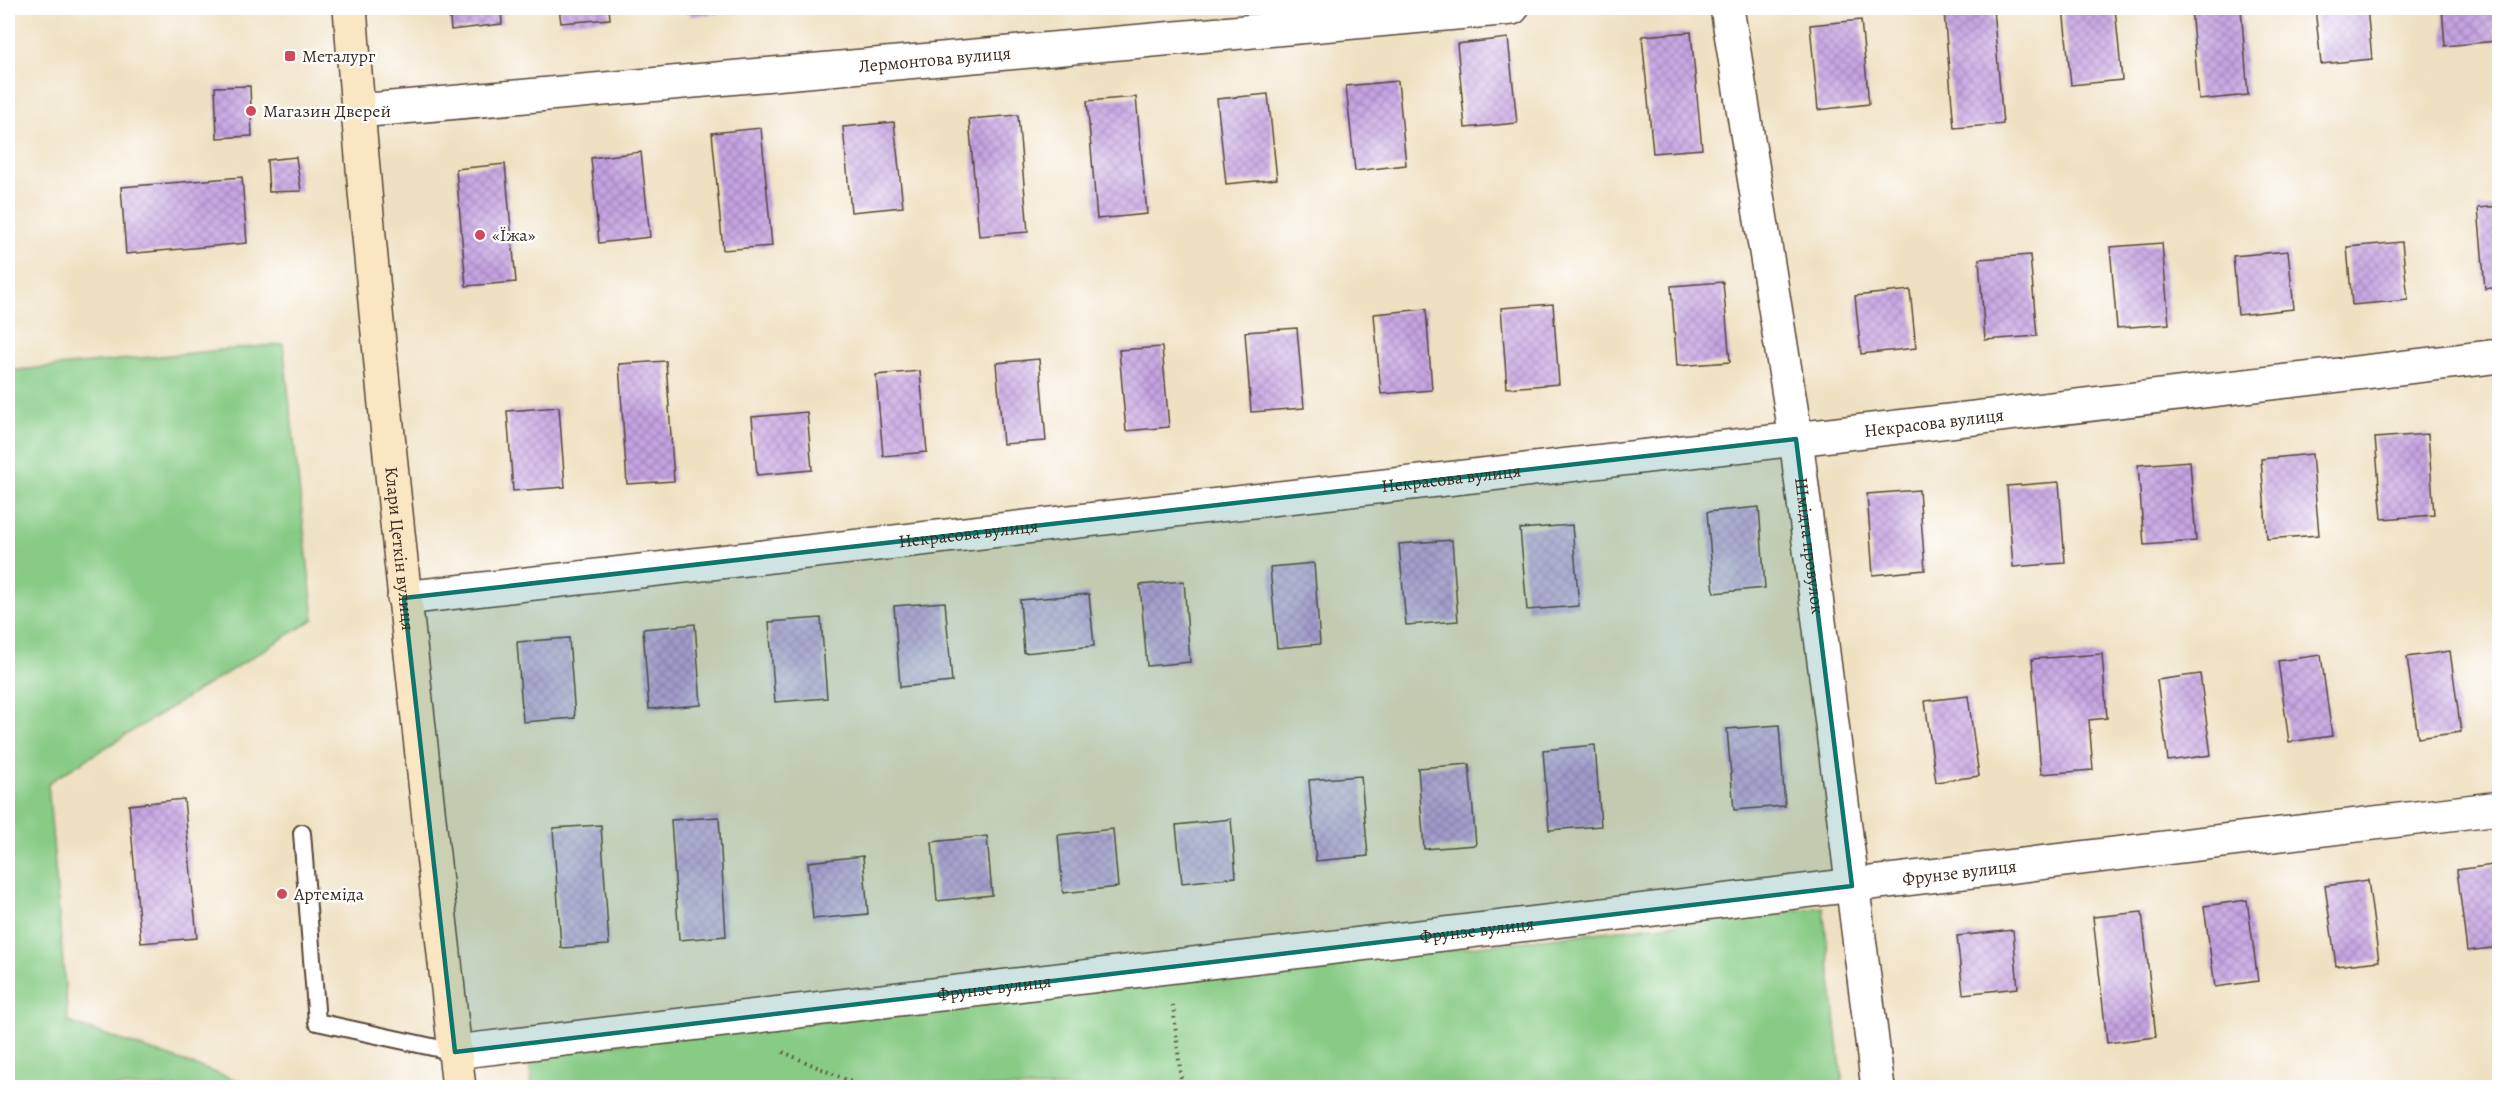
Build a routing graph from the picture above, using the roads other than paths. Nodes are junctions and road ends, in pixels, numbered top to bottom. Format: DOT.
graph roads {
  1 [pos="350,8"];
  2 [pos="1512,8"];
  3 [pos="1727,8"];
  4 [pos="358,111"];
  5 [pos="2499,356"];
  6 [pos="1796,439"];
  7 [pos="404,598"];
  8 [pos="2499,808"];
  9 [pos="302,833"];
  10 [pos="1852,885"];
  11 [pos="455,1052"];
  12 [pos="459,1088"];
  13 [pos="1878,1088"];
  1 -- 4 [label="street, Клари Цеткін вулиця"];
  2 -- 4 [label="street, Лермонтова вулиця"];
  3 -- 6 [label="street, Шмідта провулок"];
  4 -- 7 [label="street, Клари Цеткін вулиця"];
  5 -- 6 [label="street, Некрасова вулиця"];
  6 -- 7 [label="street, Некрасова вулиця"];
  6 -- 10 [label="street, Шмідта провулок"];
  7 -- 11 [label="street, Клари Цеткін вулиця"];
  8 -- 10 [label="street, Фрунзе вулиця"];
  9 -- 11 [label="lane"];
  10 -- 11 [label="street, Фрунзе вулиця"];
  10 -- 13 [label="street, Шмідта провулок"];
  11 -- 12 [label="street, Клари Цеткін вулиця"];
}
